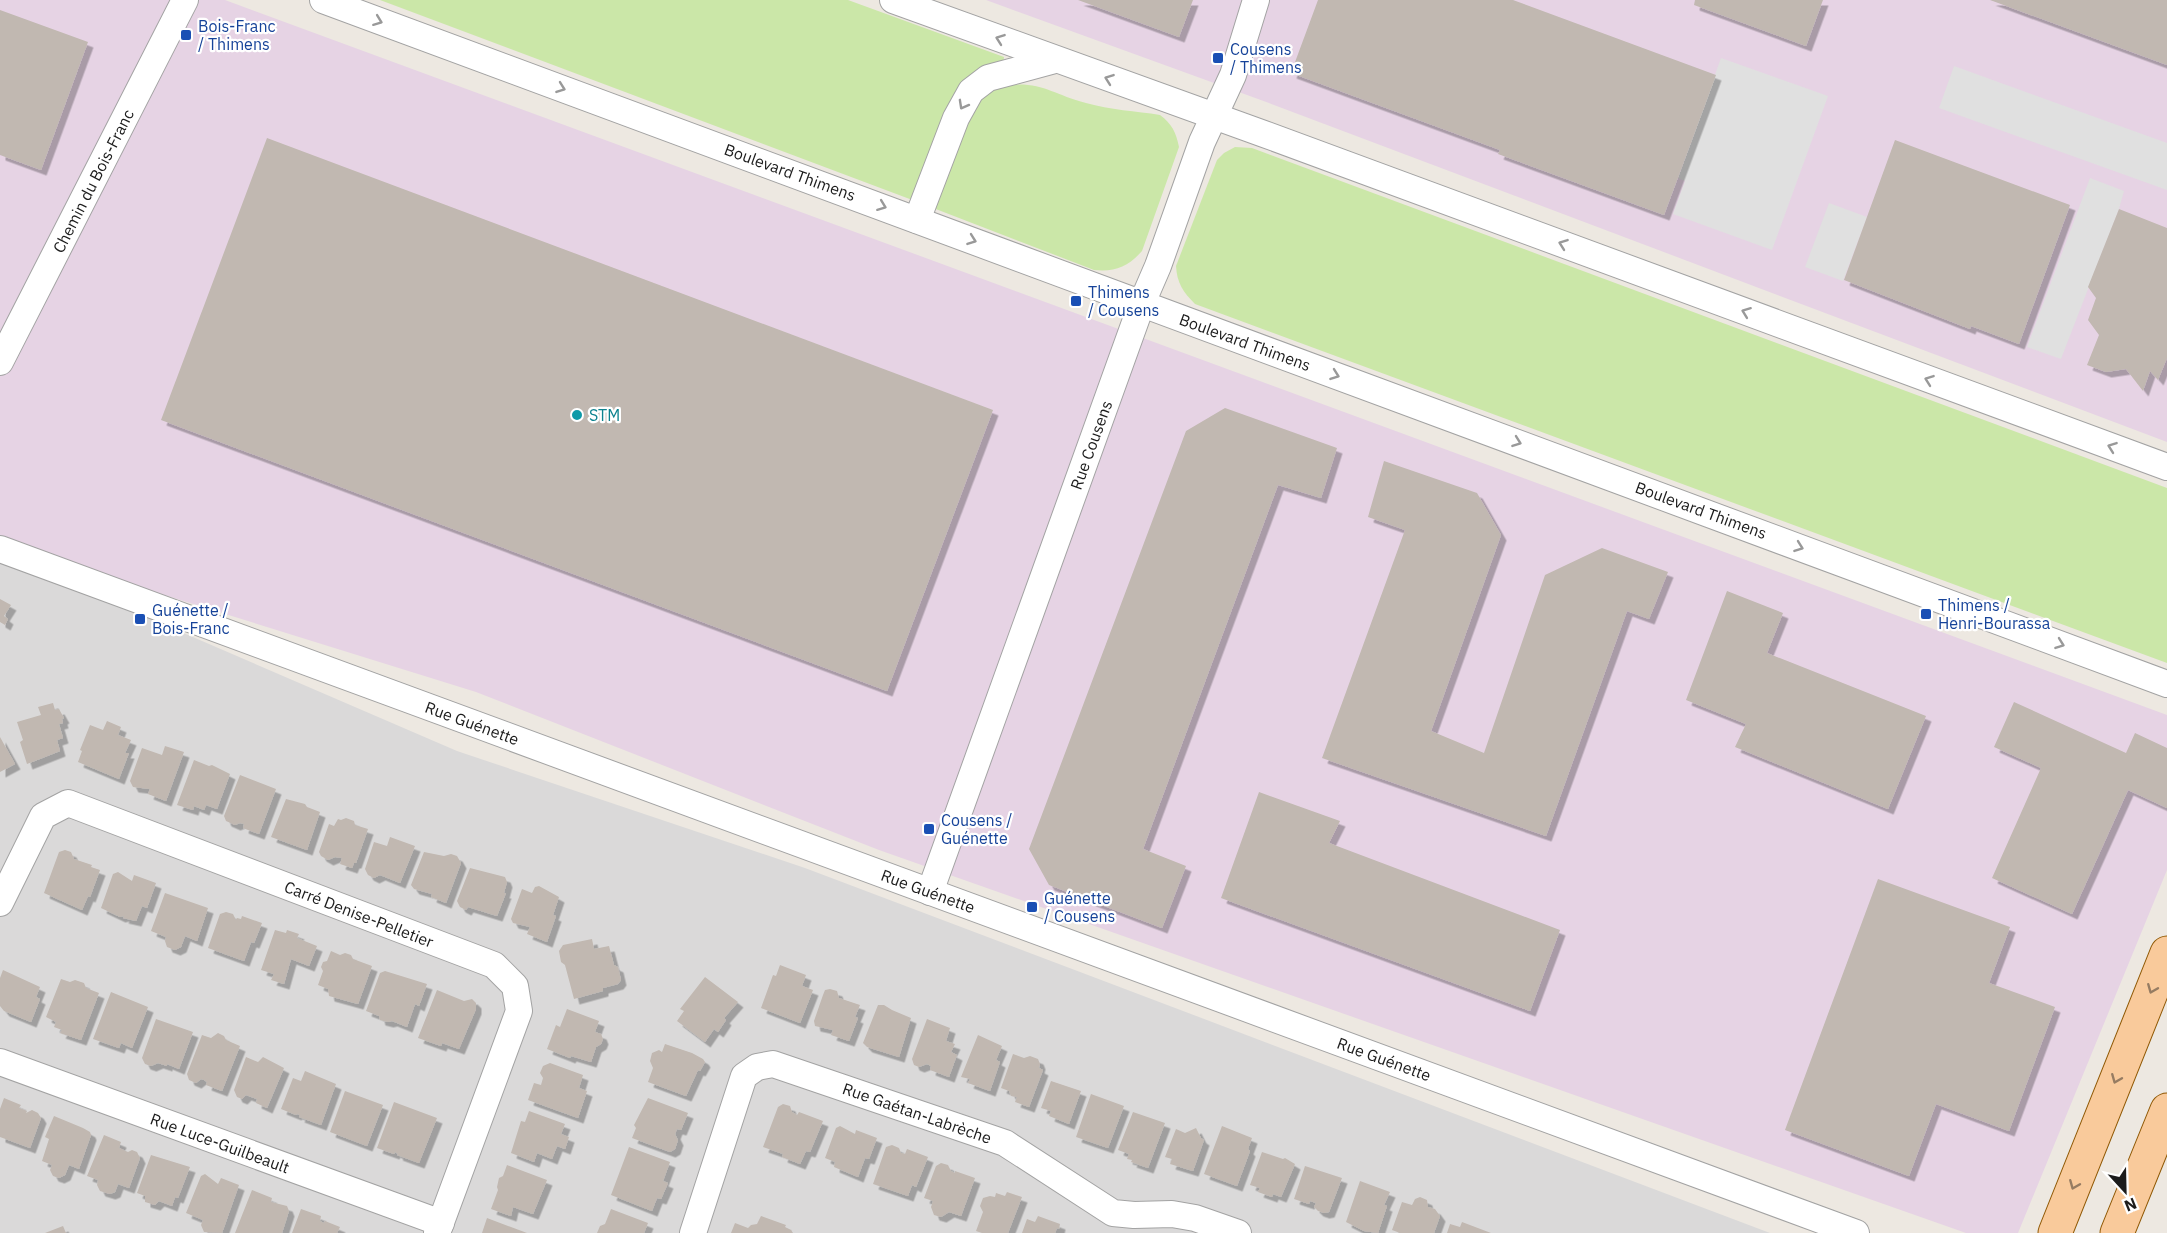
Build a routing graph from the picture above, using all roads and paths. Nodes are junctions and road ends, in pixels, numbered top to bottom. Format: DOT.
graph roads {
  1 [pos="185,0"];
  2 [pos="323,0"];
  3 [pos="893,0"];
  4 [pos="1256,0"];
  5 [pos="1055,60"];
  6 [pos="1214,116"];
  7 [pos="917,220"];
  8 [pos="1142,303"];
  9 [pos="0,362"];
  10 [pos="2167,467"];
  11 [pos="0,549"];
  12 [pos="2167,684"];
  13 [pos="930,891"];
  14 [pos="0,903"];
  15 [pos="2167,953"];
  16 [pos="0,1062"];
  17 [pos="2167,1110"];
  18 [pos="439,1228"];
  19 [pos="693,1233"];
  20 [pos="1238,1233"];
  21 [pos="1856,1233"];
  22 [pos="2055,1233"];
  23 [pos="2118,1233"];
  1 -- 9 [label="street, Chemin du Bois-Franc"];
  2 -- 7 [label="street, Boulevard Thimens, one-way"];
  5 -- 3 [label="street, one-way"];
  4 -- 6 [label="street, Rue Cousens"];
  6 -- 5 [label="street, one-way"];
  5 -- 7 [label="street, one-way"];
  6 -- 8 [label="street, Rue Cousens"];
  10 -- 6 [label="street, one-way"];
  7 -- 8 [label="street, Boulevard Thimens, one-way"];
  8 -- 12 [label="street, Boulevard Thimens, one-way"];
  8 -- 13 [label="street, Rue Cousens"];
  11 -- 13 [label="street, Rue Guénette"];
  13 -- 21 [label="street, Rue Guénette"];
  14 -- 18 [label="street, Carré Denise-Pelletier"];
  15 -- 22 [label="main road, one-way"];
  16 -- 18 [label="street, Rue Luce-Guilbeault"];
  17 -- 23 [label="main road"];
  19 -- 20 [label="street, Rue Gaétan-Labrèche"];
}
